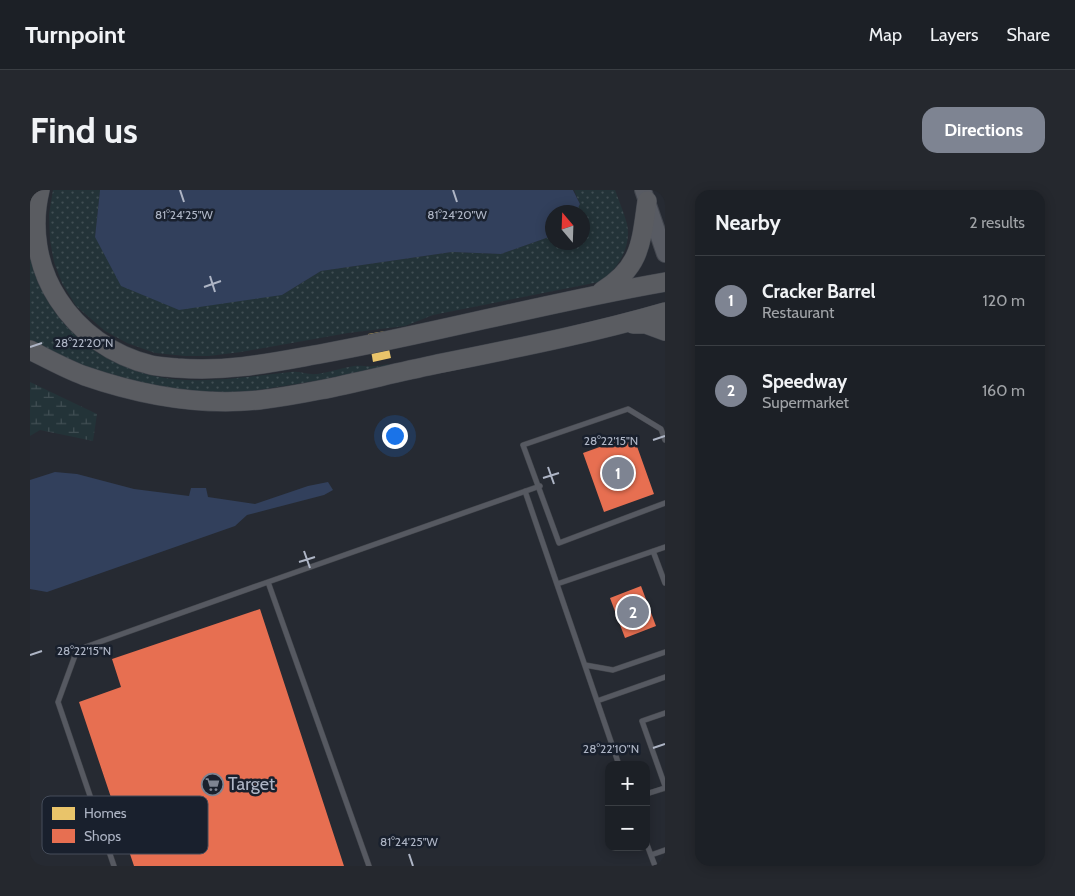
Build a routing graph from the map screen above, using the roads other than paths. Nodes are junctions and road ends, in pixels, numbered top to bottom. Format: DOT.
graph roads {
  1 [pos="40,190"];
  2 [pos="645,196"];
  3 [pos="665,254"];
  4 [pos="665,282"];
  5 [pos="596,295"];
  6 [pos="665,312"];
  7 [pos="621,325"];
  8 [pos="665,331"];
  9 [pos="30,350"];
  10 [pos="665,440"];
  11 [pos="540,486"];
  12 [pos="525,491"];
  13 [pos="665,503"];
  14 [pos="665,547"];
  15 [pos="653,551"];
  16 [pos="268,582"];
  17 [pos="665,582"];
  18 [pos="557,584"];
  19 [pos="665,652"];
  20 [pos="585,665"];
  21 [pos="665,677"];
  22 [pos="596,701"];
  23 [pos="665,713"];
  24 [pos="618,761"];
  25 [pos="665,787"];
  26 [pos="650,793"];
  27 [pos="90,796"];
  28 [pos="665,850"];
  29 [pos="649,851"];
  30 [pos="110,854"];
  31 [pos="651,855"];
  32 [pos="114,866"];
  33 [pos="369,866"];
  34 [pos="655,866"];
  1 -- 5 [label="highway"];
  2 -- 3 [label="main road"];
  2 -- 5 [label="highway"];
  4 -- 5 [label="highway"];
  6 -- 7 [label="highway"];
  7 -- 8 [label="highway"];
  7 -- 9 [label="highway"];
  10 -- 11 [label="lane"];
  11 -- 12 [label="lane"];
  11 -- 13 [label="lane"];
  12 -- 16 [label="lane"];
  12 -- 18 [label="lane"];
  14 -- 15 [label="lane"];
  15 -- 17 [label="lane"];
  15 -- 18 [label="lane"];
  16 -- 27 [label="lane"];
  16 -- 33 [label="lane"];
  18 -- 20 [label="lane"];
  19 -- 20 [label="lane"];
  20 -- 22 [label="lane"];
  21 -- 22 [label="lane"];
  22 -- 24 [label="lane"];
  23 -- 25 [label="lane"];
  25 -- 26 [label="lane"];
  28 -- 31 [label="lane"];
  29 -- 31 [label="lane"];
  30 -- 32 [label="lane"];
  31 -- 34 [label="lane"];
}
